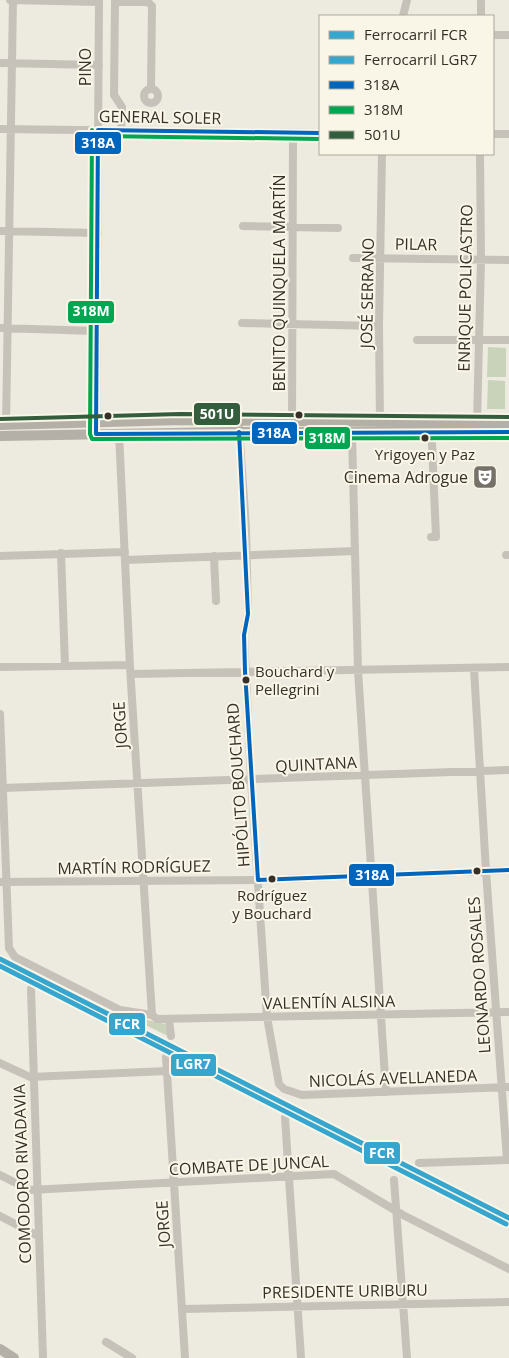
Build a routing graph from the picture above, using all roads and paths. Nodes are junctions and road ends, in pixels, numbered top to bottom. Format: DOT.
graph roads {
  1 [pos="12,0"];
  2 [pos="407,0"];
  3 [pos="481,0"];
  4 [pos="99,1"];
  5 [pos="115,1"];
  6 [pos="403,15"];
  7 [pos="480,15"];
  8 [pos="494,35"];
  9 [pos="509,35"];
  10 [pos="0,63"];
  11 [pos="12,63"];
  12 [pos="99,64"];
  13 [pos="151,89"];
  14 [pos="0,128"];
  15 [pos="10,128"];
  16 [pos="98,130"];
  17 [pos="121,130"];
  18 [pos="293,132"];
  19 [pos="319,133"];
  20 [pos="494,134"];
  21 [pos="509,134"];
  22 [pos="382,155"];
  23 [pos="480,155"];
  24 [pos="243,226"];
  25 [pos="292,226"];
  26 [pos="338,228"];
  27 [pos="0,231"];
  28 [pos="9,231"];
  29 [pos="98,233"];
  30 [pos="353,258"];
  31 [pos="381,258"];
  32 [pos="481,259"];
  33 [pos="509,260"];
  34 [pos="242,323"];
  35 [pos="292,323"];
  36 [pos="379,326"];
  37 [pos="4,328"];
  38 [pos="96,331"];
  39 [pos="417,340"];
  40 [pos="478,340"];
  41 [pos="509,340"];
  42 [pos="292,422"];
  43 [pos="95,423"];
  44 [pos="477,423"];
  45 [pos="509,423"];
  46 [pos="3,425"];
  47 [pos="239,427"];
  48 [pos="380,428"];
  49 [pos="509,432"];
  50 [pos="119,433"];
  51 [pos="292,433"];
  52 [pos="352,433"];
  53 [pos="96,434"];
  54 [pos="0,436"];
  55 [pos="432,444"];
  56 [pos="431,537"];
  57 [pos="355,551"];
  58 [pos="61,553"];
  59 [pos="246,555"];
  60 [pos="0,556"];
  61 [pos="126,556"];
  62 [pos="214,556"];
  63 [pos="216,601"];
  64 [pos="130,665"];
  65 [pos="65,666"];
  66 [pos="0,667"];
  67 [pos="474,668"];
  68 [pos="509,668"];
  69 [pos="245,671"];
  70 [pos="358,671"];
  71 [pos="131,674"];
  72 [pos="0,714"];
  73 [pos="509,770"];
  74 [pos="479,771"];
  75 [pos="366,775"];
  76 [pos="250,780"];
  77 [pos="138,784"];
  78 [pos="3,788"];
  79 [pos="509,870"];
  80 [pos="486,871"];
  81 [pos="373,875"];
  82 [pos="258,880"];
  83 [pos="143,881"];
  84 [pos="4,882"];
  85 [pos="31,989"];
  86 [pos="496,1012"];
  87 [pos="509,1012"];
  88 [pos="152,1015"];
  89 [pos="380,1015"];
  90 [pos="267,1017"];
  91 [pos="169,1020"];
  92 [pos="171,1036"];
  93 [pos="166,1057"];
  94 [pos="0,1063"];
  95 [pos="167,1071"];
  96 [pos="33,1077"];
  97 [pos="281,1086"];
  98 [pos="505,1087"];
  99 [pos="386,1092"];
  100 [pos="285,1118"];
  101 [pos="508,1160"];
  102 [pos="418,1163"];
  103 [pos="0,1175"];
  104 [pos="288,1178"];
  105 [pos="394,1180"];
  106 [pos="174,1183"];
  107 [pos="36,1190"];
  108 [pos="396,1211"];
  109 [pos="0,1216"];
  110 [pos="38,1236"];
  111 [pos="509,1269"];
  112 [pos="509,1302"];
  113 [pos="403,1303"];
  114 [pos="297,1306"];
  115 [pos="183,1308"];
  116 [pos="106,1342"];
  117 [pos="0,1349"];
  118 [pos="14,1358"];
  119 [pos="43,1358"];
  120 [pos="132,1358"];
  121 [pos="185,1358"];
  122 [pos="301,1358"];
  123 [pos="408,1358"];
  1 -- 4 [label="street"];
  1 -- 11 [label="street"];
  2 -- 6 [label="street"];
  3 -- 7 [label="street"];
  4 -- 12 [label="street, PINO"];
  5 -- 13 [label="street"];
  5 -- 17 [label="street"];
  8 -- 9 [label="street"];
  10 -- 11 [label="street"];
  11 -- 12 [label="street"];
  11 -- 15 [label="street"];
  12 -- 16 [label="street, PINO"];
  14 -- 15 [label="street, GENERAL SOLER"];
  15 -- 16 [label="street, GENERAL SOLER"];
  15 -- 28 [label="street"];
  16 -- 17 [label="street, GENERAL SOLER"];
  16 -- 29 [label="street, PINO"];
  17 -- 18 [label="street, GENERAL SOLER"];
  18 -- 19 [label="street, GENERAL SOLER"];
  18 -- 25 [label="street, BENITO QUINQUELA MARTÍN"];
  20 -- 21 [label="street"];
  22 -- 31 [label="street, JOSÉ SERRANO"];
  23 -- 32 [label="street, ENRIQUE POLICASTRO"];
  24 -- 25 [label="street"];
  25 -- 26 [label="street"];
  25 -- 35 [label="street, BENITO QUINQUELA MARTÍN"];
  27 -- 28 [label="street"];
  28 -- 29 [label="street"];
  28 -- 37 [label="street"];
  29 -- 38 [label="street, PINO"];
  30 -- 31 [label="street, PILAR"];
  31 -- 32 [label="street, PILAR"];
  31 -- 36 [label="street, JOSÉ SERRANO"];
  32 -- 33 [label="street, PILAR"];
  32 -- 40 [label="street, ENRIQUE POLICASTRO"];
  34 -- 35 [label="street"];
  35 -- 36 [label="street"];
  35 -- 42 [label="street, BENITO QUINQUELA MARTÍN"];
  36 -- 48 [label="street, JOSÉ SERRANO"];
  37 -- 38 [label="street"];
  37 -- 46 [label="street"];
  38 -- 43 [label="street, PINO"];
  39 -- 40 [label="street"];
  40 -- 41 [label="street"];
  40 -- 44 [label="street, ENRIQUE POLICASTRO"];
  42 -- 47 [label="main road"];
  42 -- 48 [label="main road"];
  42 -- 51 [label="street, BENITO QUINQUELA MARTÍN"];
  43 -- 46 [label="main road"];
  43 -- 47 [label="main road"];
  43 -- 53 [label="street, PINO"];
  44 -- 45 [label="main road"];
  44 -- 48 [label="main road"];
  47 -- 50 [label="main road"];
  47 -- 51 [label="main road"];
  47 -- 59 [label="street, HIPÓLITO BOUCHARD"];
  48 -- 49 [label="main road"];
  48 -- 52 [label="main road"];
  50 -- 53 [label="main road"];
  50 -- 61 [label="street, JORGE"];
  51 -- 52 [label="main road"];
  52 -- 57 [label="street"];
  53 -- 54 [label="main road"];
  55 -- 56 [label="street"];
  57 -- 59 [label="street"];
  57 -- 70 [label="street"];
  58 -- 60 [label="street"];
  58 -- 61 [label="street"];
  58 -- 65 [label="street"];
  59 -- 62 [label="street"];
  59 -- 69 [label="street, HIPÓLITO BOUCHARD"];
  61 -- 62 [label="street"];
  61 -- 64 [label="street, JORGE"];
  62 -- 63 [label="street"];
  64 -- 65 [label="street"];
  64 -- 71 [label="street, JORGE"];
  65 -- 66 [label="street"];
  67 -- 68 [label="street"];
  67 -- 70 [label="street"];
  67 -- 74 [label="street, LEONARDO ROSALES"];
  69 -- 70 [label="street"];
  69 -- 71 [label="street"];
  69 -- 76 [label="street, HIPÓLITO BOUCHARD"];
  70 -- 75 [label="street"];
  71 -- 77 [label="street, JORGE"];
  72 -- 78 [label="street"];
  73 -- 74 [label="street, QUINTANA"];
  74 -- 75 [label="street, QUINTANA"];
  74 -- 80 [label="street, LEONARDO ROSALES"];
  75 -- 76 [label="street, QUINTANA"];
  75 -- 81 [label="street"];
  76 -- 77 [label="street, QUINTANA"];
  76 -- 82 [label="street, HIPÓLITO BOUCHARD"];
  77 -- 78 [label="street, QUINTANA"];
  77 -- 83 [label="street, JORGE"];
  78 -- 84 [label="street"];
  79 -- 80 [label="street, MARTÍN RODRÍGUEZ"];
  80 -- 81 [label="street, MARTÍN RODRÍGUEZ"];
  80 -- 86 [label="street, LEONARDO ROSALES"];
  81 -- 82 [label="street, MARTÍN RODRÍGUEZ"];
  81 -- 89 [label="street"];
  82 -- 83 [label="street, MARTÍN RODRÍGUEZ"];
  82 -- 90 [label="street, HIPÓLITO BOUCHARD"];
  83 -- 84 [label="street, MARTÍN RODRÍGUEZ"];
  83 -- 88 [label="street, JORGE"];
  84 -- 88 [label="street"];
  85 -- 96 [label="street, COMODORO RIVADAVIA"];
  86 -- 87 [label="street, VALENTÍN ALSINA"];
  86 -- 89 [label="street, VALENTÍN ALSINA"];
  86 -- 98 [label="street, LEONARDO ROSALES"];
  88 -- 91 [label="street, VALENTÍN ALSINA"];
  89 -- 90 [label="street, VALENTÍN ALSINA"];
  89 -- 99 [label="street"];
  90 -- 91 [label="street, VALENTÍN ALSINA"];
  90 -- 97 [label="street, HIPÓLITO BOUCHARD"];
  91 -- 92 [label="street"];
  93 -- 95 [label="street, JORGE"];
  94 -- 96 [label="street"];
  95 -- 96 [label="street"];
  95 -- 106 [label="street, JORGE"];
  96 -- 107 [label="street, COMODORO RIVADAVIA"];
  97 -- 99 [label="street, NICOLÁS AVELLANEDA"];
  98 -- 99 [label="street, NICOLÁS AVELLANEDA"];
  98 -- 101 [label="street, LEONARDO ROSALES"];
  100 -- 104 [label="street"];
  101 -- 102 [label="street"];
  103 -- 107 [label="street, COMBATE DE JUNCAL"];
  104 -- 106 [label="street, COMBATE DE JUNCAL"];
  104 -- 108 [label="street, COMBATE DE JUNCAL"];
  104 -- 114 [label="street"];
  105 -- 108 [label="street"];
  106 -- 107 [label="street, COMBATE DE JUNCAL"];
  106 -- 115 [label="street, JORGE"];
  107 -- 110 [label="street, COMODORO RIVADAVIA"];
  108 -- 111 [label="street, COMBATE DE JUNCAL"];
  108 -- 113 [label="street"];
  109 -- 110 [label="street"];
  110 -- 119 [label="street, COMODORO RIVADAVIA"];
  112 -- 113 [label="street, PRESIDENTE URIBURU"];
  113 -- 114 [label="street, PRESIDENTE URIBURU"];
  113 -- 123 [label="street"];
  114 -- 115 [label="street, PRESIDENTE URIBURU"];
  114 -- 122 [label="street"];
  115 -- 121 [label="street, JORGE"];
  116 -- 120 [label="street"];
  117 -- 118 [label="main road"];
}
